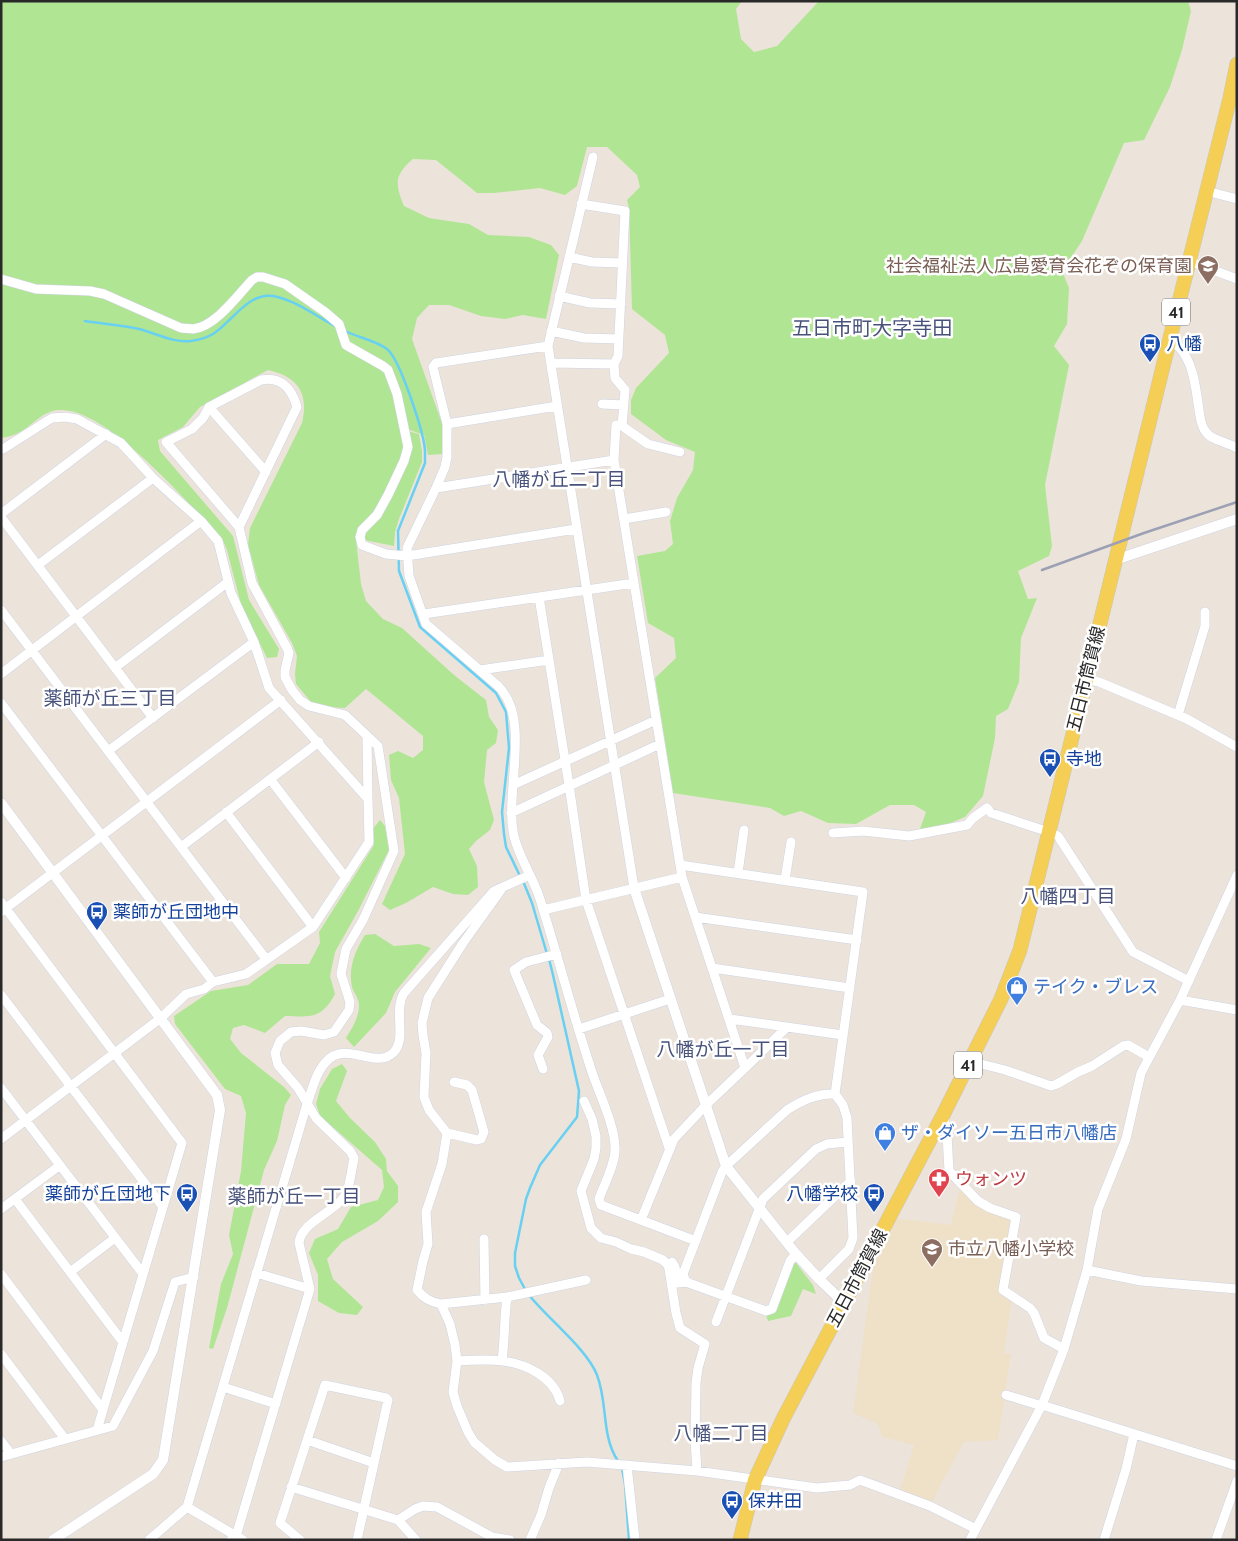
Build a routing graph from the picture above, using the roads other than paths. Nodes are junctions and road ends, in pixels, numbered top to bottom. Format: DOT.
graph roads {
  1 [pos="1237,64"];
  2 [pos="593,157"];
  3 [pos="1206,191"];
  4 [pos="1237,199"];
  5 [pos="581,204"];
  6 [pos="569,257"];
  7 [pos="1189,260"];
  8 [pos="622,263"];
  9 [pos="1237,278"];
  10 [pos="1,279"];
  11 [pos="559,296"];
  12 [pos="621,304"];
  13 [pos="551,330"];
  14 [pos="619,339"];
  15 [pos="1169,342"];
  16 [pos="548,346"];
  17 [pos="550,363"];
  18 [pos="614,364"];
  19 [pos="602,404"];
  20 [pos="624,405"];
  21 [pos="557,406"];
  22 [pos="209,407"];
  23 [pos="447,424"];
  24 [pos="622,426"];
  25 [pos="106,434"];
  26 [pos="1,448"];
  27 [pos="1237,448"];
  28 [pos="680,452"];
  29 [pos="614,460"];
  30 [pos="567,468"];
  31 [pos="266,472"];
  32 [pos="153,478"];
  33 [pos="436,488"];
  34 [pos="666,512"];
  35 [pos="1,516"];
  36 [pos="624,519"];
  37 [pos="1237,519"];
  38 [pos="201,521"];
  39 [pos="239,527"];
  40 [pos="576,529"];
  41 [pos="407,556"];
  42 [pos="1115,560"];
  43 [pos="38,565"];
  44 [pos="228,582"];
  45 [pos="634,583"];
  46 [pos="586,590"];
  47 [pos="539,598"];
  48 [pos="1,610"];
  49 [pos="1205,612"];
  50 [pos="424,614"];
  51 [pos="77,616"];
  52 [pos="254,642"];
  53 [pos="32,651"];
  54 [pos="549,660"];
  55 [pos="116,668"];
  56 [pos="480,670"];
  57 [pos="1,674"];
  58 [pos="1085,679"];
  59 [pos="281,700"];
  60 [pos="1,703"];
  61 [pos="1178,715"];
  62 [pos="153,718"];
  63 [pos="656,720"];
  64 [pos="366,736"];
  65 [pos="611,740"];
  66 [pos="319,742"];
  67 [pos="660,744"];
  68 [pos="1237,747"];
  69 [pos="108,751"];
  70 [pos="565,762"];
  71 [pos="615,766"];
  72 [pos="270,778"];
  73 [pos="513,785"];
  74 [pos="570,785"];
  75 [pos="368,798"];
  76 [pos="147,802"];
  77 [pos="1,803"];
  78 [pos="226,812"];
  79 [pos="511,813"];
  80 [pos="744,830"];
  81 [pos="1049,832"];
  82 [pos="832,833"];
  83 [pos="102,836"];
  84 [pos="791,842"];
  85 [pos="181,847"];
  86 [pos="680,864"];
  87 [pos="53,872"];
  88 [pos="738,873"];
  89 [pos="1237,875"];
  90 [pos="528,876"];
  91 [pos="682,877"];
  92 [pos="346,878"];
  93 [pos="785,880"];
  94 [pos="503,888"];
  95 [pos="634,888"];
  96 [pos="586,900"];
  97 [pos="3,907"];
  98 [pos="543,910"];
  99 [pos="695,917"];
  100 [pos="312,927"];
  101 [pos="857,940"];
  102 [pos="555,955"];
  103 [pos="266,959"];
  104 [pos="712,968"];
  105 [pos="1189,981"];
  106 [pos="213,982"];
  107 [pos="850,988"];
  108 [pos="1,995"];
  109 [pos="670,999"];
  110 [pos="1180,1000"];
  111 [pos="1237,1010"];
  112 [pos="624,1015"];
  113 [pos="161,1018"];
  114 [pos="730,1019"];
  115 [pos="786,1028"];
  116 [pos="579,1029"];
  117 [pos="843,1035"];
  118 [pos="115,1053"];
  119 [pos="1149,1058"];
  120 [pos="970,1062"];
  121 [pos="746,1068"];
  122 [pos="543,1069"];
  123 [pos="454,1082"];
  124 [pos="70,1086"];
  125 [pos="1,1088"];
  126 [pos="835,1094"];
  127 [pos="584,1101"];
  128 [pos="307,1104"];
  129 [pos="706,1105"];
  130 [pos="943,1115"];
  131 [pos="26,1120"];
  132 [pos="447,1133"];
  133 [pos="1,1139"];
  134 [pos="848,1142"];
  135 [pos="669,1148"];
  136 [pos="59,1166"];
  137 [pos="726,1166"];
  138 [pos="851,1182"];
  139 [pos="15,1199"];
  140 [pos="162,1207"];
  141 [pos="760,1208"];
  142 [pos="1,1209"];
  143 [pos="641,1220"];
  144 [pos="115,1238"];
  145 [pos="484,1239"];
  146 [pos="696,1241"];
  147 [pos="787,1242"];
  148 [pos="796,1254"];
  149 [pos="662,1260"];
  150 [pos="1087,1270"];
  151 [pos="70,1272"];
  152 [pos="256,1272"];
  153 [pos="1,1274"];
  154 [pos="143,1274"];
  155 [pos="194,1277"];
  156 [pos="818,1279"];
  157 [pos="586,1280"];
  158 [pos="686,1282"];
  159 [pos="310,1289"];
  160 [pos="1237,1289"];
  161 [pos="726,1296"];
  162 [pos="507,1297"];
  163 [pos="485,1300"];
  164 [pos="844,1303"];
  165 [pos="441,1304"];
  166 [pos="716,1322"];
  167 [pos="122,1341"];
  168 [pos="1064,1349"];
  169 [pos="1,1354"];
  170 [pos="502,1360"];
  171 [pos="457,1361"];
  172 [pos="223,1387"];
  173 [pos="1006,1395"];
  174 [pos="560,1401"];
  175 [pos="276,1404"];
  176 [pos="1042,1406"];
  177 [pos="103,1410"];
  178 [pos="97,1430"];
  179 [pos="1134,1434"];
  180 [pos="65,1439"];
  181 [pos="307,1440"];
  182 [pos="1,1441"];
  183 [pos="12,1454"];
  184 [pos="1,1457"];
  185 [pos="374,1463"];
  186 [pos="559,1463"];
  187 [pos="622,1465"];
  188 [pos="1237,1466"];
  189 [pos="697,1471"];
  190 [pos="755,1480"];
  191 [pos="1237,1481"];
  192 [pos="291,1487"];
  193 [pos="187,1506"];
  194 [pos="364,1509"];
  195 [pos="398,1520"];
  196 [pos="976,1529"];
  197 [pos="67,1536"];
  198 [pos="237,1538"];
  199 [pos="53,1540"];
  200 [pos="150,1540"];
  201 [pos="300,1540"];
  202 [pos="357,1540"];
  203 [pos="416,1540"];
  204 [pos="510,1540"];
  205 [pos="530,1540"];
  206 [pos="635,1540"];
  207 [pos="740,1540"];
  208 [pos="970,1540"];
  209 [pos="1104,1540"];
  210 [pos="1216,1540"];
  1 -- 3 [label="main road, 五日市筒賀線 / 41"];
  2 -- 5 [label="street"];
  3 -- 4 [label="street"];
  3 -- 7 [label="main road, 五日市筒賀線 / 41"];
  5 -- 6 [label="street"];
  5 -- 8 [label="street"];
  6 -- 8 [label="street"];
  6 -- 11 [label="street"];
  7 -- 9 [label="street"];
  7 -- 15 [label="main road, 五日市筒賀線 / 41"];
  8 -- 12 [label="street"];
  10 -- 41 [label="street"];
  11 -- 12 [label="street"];
  11 -- 13 [label="street"];
  12 -- 14 [label="street"];
  13 -- 14 [label="street"];
  13 -- 16 [label="street"];
  14 -- 18 [label="street"];
  15 -- 27 [label="street"];
  15 -- 42 [label="main road, 五日市筒賀線 / 41"];
  16 -- 17 [label="street"];
  16 -- 23 [label="street"];
  17 -- 18 [label="street"];
  17 -- 21 [label="street"];
  18 -- 20 [label="street"];
  19 -- 20 [label="street"];
  20 -- 24 [label="street"];
  21 -- 23 [label="street"];
  21 -- 30 [label="street"];
  22 -- 31 [label="street"];
  22 -- 31 [label="street"];
  22 -- 39 [label="street"];
  23 -- 33 [label="street"];
  24 -- 28 [label="street"];
  24 -- 29 [label="street"];
  25 -- 26 [label="street"];
  25 -- 32 [label="street"];
  25 -- 35 [label="street"];
  29 -- 30 [label="street"];
  29 -- 36 [label="street"];
  30 -- 33 [label="street"];
  30 -- 40 [label="street"];
  31 -- 39 [label="street"];
  32 -- 38 [label="street"];
  32 -- 43 [label="street"];
  33 -- 41 [label="street"];
  34 -- 36 [label="street"];
  35 -- 43 [label="street"];
  36 -- 45 [label="street"];
  37 -- 42 [label="street"];
  38 -- 44 [label="street"];
  38 -- 51 [label="street"];
  39 -- 64 [label="street"];
  40 -- 41 [label="street"];
  40 -- 46 [label="street"];
  41 -- 50 [label="street"];
  42 -- 58 [label="main road, 五日市筒賀線 / 41"];
  43 -- 51 [label="street"];
  44 -- 52 [label="street"];
  44 -- 55 [label="street"];
  45 -- 46 [label="street"];
  45 -- 63 [label="street"];
  46 -- 47 [label="street"];
  46 -- 65 [label="street"];
  47 -- 50 [label="street"];
  47 -- 54 [label="street"];
  48 -- 53 [label="street"];
  49 -- 61 [label="street"];
  50 -- 56 [label="street"];
  51 -- 53 [label="street"];
  51 -- 55 [label="street"];
  52 -- 59 [label="street"];
  52 -- 62 [label="street"];
  53 -- 57 [label="street"];
  53 -- 69 [label="street"];
  54 -- 56 [label="street"];
  54 -- 70 [label="street"];
  55 -- 62 [label="street"];
  56 -- 73 [label="street"];
  58 -- 61 [label="street"];
  58 -- 81 [label="main road, 五日市筒賀線 / 41"];
  59 -- 66 [label="street"];
  59 -- 76 [label="street"];
  60 -- 83 [label="street"];
  61 -- 68 [label="street"];
  62 -- 69 [label="street"];
  63 -- 65 [label="street"];
  63 -- 67 [label="street"];
  64 -- 75 [label="street"];
  64 -- 128 [label="street"];
  65 -- 70 [label="street"];
  65 -- 71 [label="street"];
  66 -- 72 [label="street"];
  66 -- 75 [label="street"];
  67 -- 71 [label="street"];
  67 -- 86 [label="street"];
  69 -- 76 [label="street"];
  70 -- 73 [label="street"];
  70 -- 74 [label="street"];
  71 -- 74 [label="street"];
  71 -- 95 [label="street"];
  72 -- 78 [label="street"];
  72 -- 92 [label="street"];
  73 -- 79 [label="street"];
  74 -- 79 [label="street"];
  74 -- 96 [label="street"];
  75 -- 92 [label="street"];
  76 -- 83 [label="street"];
  76 -- 85 [label="street"];
  77 -- 87 [label="street"];
  78 -- 85 [label="street"];
  78 -- 100 [label="street"];
  79 -- 90 [label="street"];
  80 -- 88 [label="street"];
  81 -- 82 [label="street"];
  81 -- 105 [label="street"];
  81 -- 120 [label="main road, 五日市筒賀線 / 41"];
  83 -- 87 [label="street"];
  83 -- 106 [label="street"];
  84 -- 93 [label="street"];
  85 -- 103 [label="street"];
  86 -- 88 [label="street"];
  86 -- 91 [label="street"];
  87 -- 97 [label="street"];
  87 -- 113 [label="street"];
  88 -- 93 [label="street"];
  89 -- 105 [label="street"];
  90 -- 94 [label="street"];
  90 -- 98 [label="street"];
  91 -- 95 [label="street"];
  91 -- 99 [label="street"];
  92 -- 100 [label="street"];
  93 -- 101 [label="street"];
  94 -- 128 [label="street"];
  94 -- 132 [label="street"];
  95 -- 96 [label="street"];
  95 -- 109 [label="street"];
  96 -- 98 [label="street"];
  96 -- 112 [label="street"];
  97 -- 118 [label="street"];
  98 -- 102 [label="street"];
  99 -- 101 [label="street"];
  99 -- 104 [label="street"];
  100 -- 103 [label="street"];
  101 -- 107 [label="street"];
  102 -- 116 [label="street"];
  102 -- 122 [label="street"];
  103 -- 106 [label="street"];
  104 -- 107 [label="street"];
  104 -- 114 [label="street"];
  105 -- 110 [label="street"];
  106 -- 113 [label="street"];
  107 -- 117 [label="street"];
  108 -- 124 [label="street"];
  109 -- 112 [label="street"];
  109 -- 129 [label="street"];
  110 -- 111 [label="street"];
  110 -- 119 [label="street"];
  112 -- 116 [label="street"];
  112 -- 135 [label="street"];
  113 -- 118 [label="street"];
  113 -- 155 [label="street"];
  114 -- 115 [label="street"];
  114 -- 121 [label="street"];
  115 -- 117 [label="street"];
  115 -- 121 [label="street"];
  116 -- 143 [label="street"];
  117 -- 126 [label="street"];
  118 -- 124 [label="street"];
  118 -- 140 [label="street"];
  119 -- 120 [label="street"];
  119 -- 150 [label="street"];
  120 -- 130 [label="main road, 五日市筒賀線 / 41"];
  121 -- 129 [label="street"];
  123 -- 132 [label="street"];
  124 -- 131 [label="street"];
  124 -- 140 [label="street"];
  125 -- 131 [label="street"];
  126 -- 134 [label="street"];
  126 -- 137 [label="street"];
  127 -- 149 [label="street"];
  128 -- 152 [label="street"];
  128 -- 159 [label="street"];
  129 -- 135 [label="street"];
  129 -- 137 [label="street"];
  130 -- 164 [label="main road, 五日市筒賀線 / 41"];
  130 -- 168 [label="street"];
  131 -- 133 [label="street"];
  131 -- 136 [label="street"];
  132 -- 165 [label="street"];
  134 -- 138 [label="street"];
  134 -- 141 [label="street"];
  135 -- 143 [label="street"];
  136 -- 139 [label="street"];
  136 -- 144 [label="street"];
  137 -- 141 [label="street"];
  137 -- 146 [label="street"];
  138 -- 147 [label="street"];
  138 -- 156 [label="street"];
  139 -- 142 [label="street"];
  139 -- 151 [label="street"];
  140 -- 154 [label="street"];
  141 -- 147 [label="street"];
  141 -- 161 [label="street"];
  143 -- 146 [label="street"];
  144 -- 151 [label="street"];
  144 -- 154 [label="street"];
  145 -- 163 [label="street"];
  146 -- 158 [label="street"];
  147 -- 148 [label="street"];
  148 -- 156 [label="street"];
  148 -- 161 [label="street"];
  149 -- 158 [label="street"];
  149 -- 189 [label="street"];
  150 -- 160 [label="street"];
  150 -- 168 [label="street"];
  151 -- 167 [label="street"];
  152 -- 159 [label="street"];
  152 -- 172 [label="street"];
  153 -- 177 [label="street"];
  154 -- 167 [label="street"];
  155 -- 178 [label="street"];
  155 -- 197 [label="street"];
  156 -- 164 [label="street"];
  157 -- 162 [label="street"];
  158 -- 161 [label="street"];
  159 -- 175 [label="street"];
  161 -- 166 [label="street"];
  162 -- 163 [label="street"];
  162 -- 170 [label="street"];
  163 -- 165 [label="street"];
  164 -- 190 [label="main road, 五日市筒賀線 / 41"];
  165 -- 171 [label="street"];
  167 -- 177 [label="street"];
  168 -- 176 [label="street"];
  169 -- 180 [label="street"];
  170 -- 171 [label="street"];
  170 -- 174 [label="street"];
  171 -- 186 [label="street"];
  172 -- 175 [label="street"];
  172 -- 193 [label="street"];
  173 -- 176 [label="street"];
  175 -- 198 [label="street"];
  176 -- 179 [label="street"];
  176 -- 196 [label="street"];
  177 -- 178 [label="street"];
  178 -- 180 [label="street"];
  179 -- 188 [label="street"];
  179 -- 209 [label="street"];
  180 -- 183 [label="street"];
  181 -- 185 [label="street"];
  181 -- 185 [label="street"];
  181 -- 192 [label="street"];
  182 -- 183 [label="street"];
  183 -- 184 [label="street"];
  185 -- 194 [label="street"];
  186 -- 187 [label="street"];
  186 -- 205 [label="street"];
  187 -- 189 [label="street"];
  187 -- 206 [label="street"];
  189 -- 190 [label="street"];
  190 -- 196 [label="street"];
  190 -- 207 [label="main road, 五日市筒賀線 / 41"];
  191 -- 210 [label="street"];
  192 -- 194 [label="street"];
  192 -- 201 [label="street"];
  193 -- 198 [label="street"];
  193 -- 200 [label="street"];
  194 -- 195 [label="street"];
  194 -- 202 [label="street"];
  195 -- 203 [label="street"];
  195 -- 204 [label="street"];
  196 -- 208 [label="street"];
  197 -- 199 [label="street"];
}
